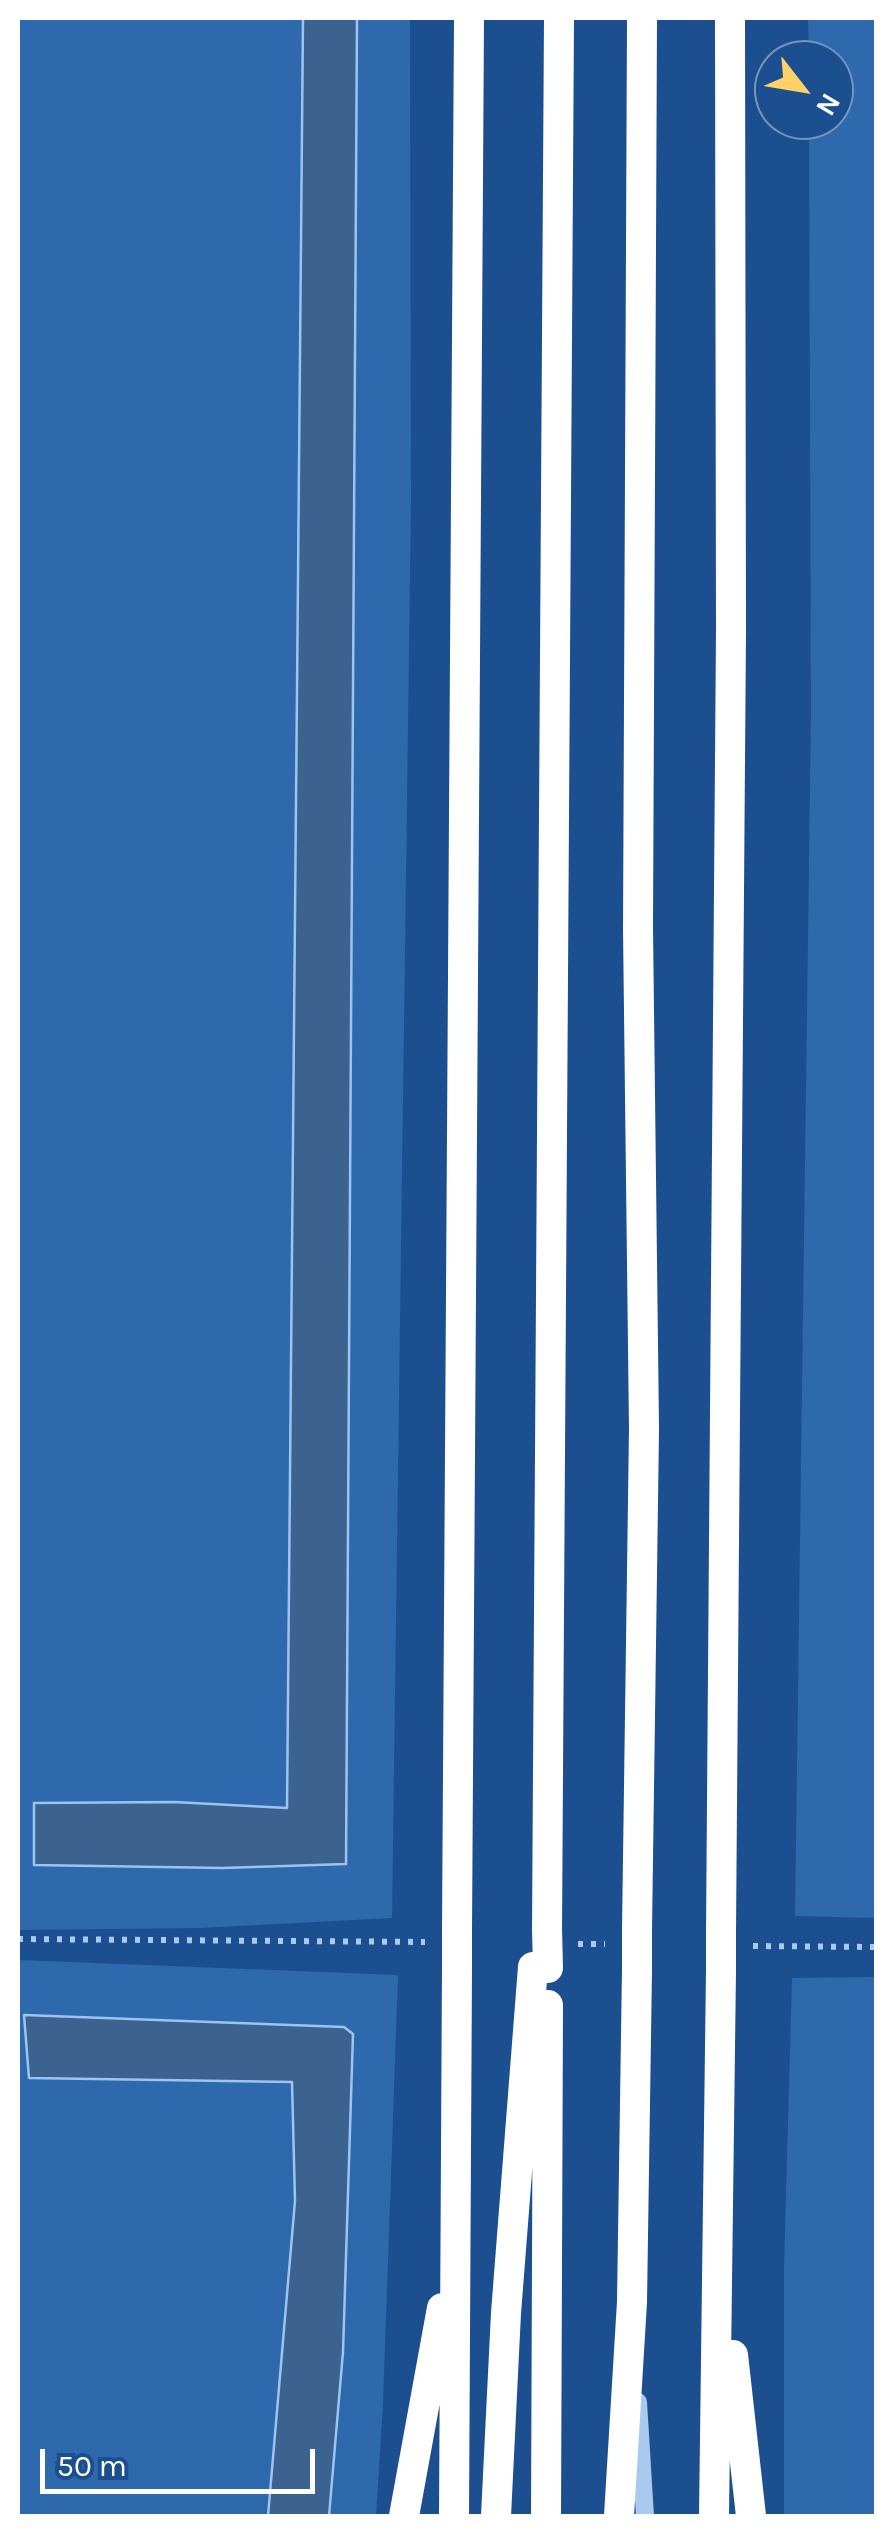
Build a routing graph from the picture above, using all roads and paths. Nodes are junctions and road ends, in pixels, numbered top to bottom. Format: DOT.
graph roads {
  1 [pos="469,18"];
  2 [pos="559,18"];
  3 [pos="642,18"];
  4 [pos="730,18"];
  5 [pos="103,1938"];
  6 [pos="18,1939"];
  7 [pos="541,1967"];
  8 [pos="720,2230"];
  9 [pos="455,2239"];
  10 [pos="632,2302"];
  11 [pos="404,2516"];
  12 [pos="454,2516"];
  13 [pos="496,2516"];
  14 [pos="546,2516"];
  15 [pos="619,2516"];
  16 [pos="645,2516"];
  17 [pos="714,2516"];
  18 [pos="751,2516"];
  1 -- 9 [label="highway, bridge"];
  2 -- 7 [label="highway"];
  3 -- 10 [label="highway, bridge"];
  4 -- 8 [label="highway, bridge"];
  5 -- 6 [label="path"];
  7 -- 13 [label="highway"];
  7 -- 14 [label="highway"];
  8 -- 17 [label="highway"];
  8 -- 18 [label="highway"];
  9 -- 11 [label="highway"];
  9 -- 12 [label="highway"];
  10 -- 15 [label="highway"];
  10 -- 16 [label="lane"];
}
